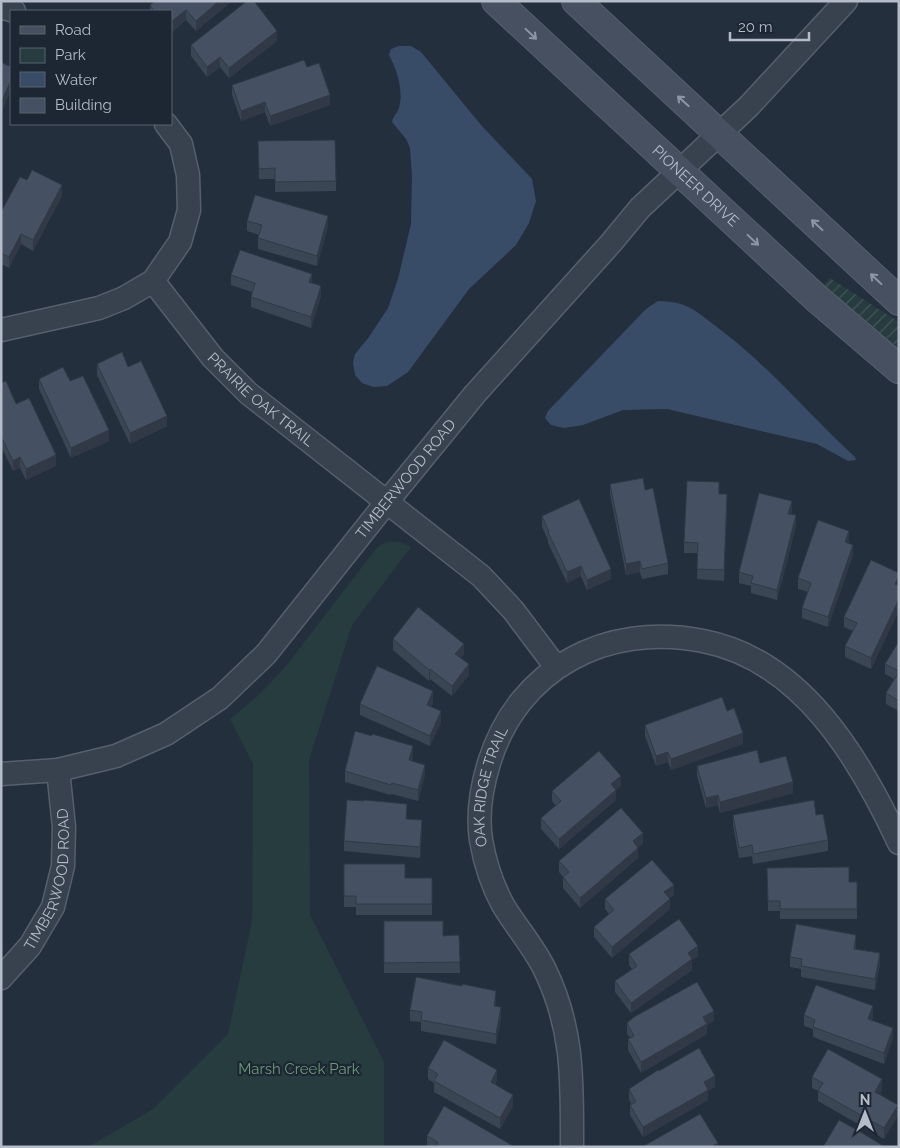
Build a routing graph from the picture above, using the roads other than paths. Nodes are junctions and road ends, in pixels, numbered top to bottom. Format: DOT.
graph roads {
  1 [pos="496,1"];
  2 [pos="576,1"];
  3 [pos="846,1"];
  4 [pos="167,125"];
  5 [pos="719,134"];
  6 [pos="679,171"];
  7 [pos="153,281"];
  8 [pos="899,301"];
  9 [pos="1,330"];
  10 [pos="899,369"];
  11 [pos="386,503"];
  12 [pos="556,667"];
  13 [pos="58,770"];
  14 [pos="1,774"];
  15 [pos="899,843"];
  16 [pos="1,978"];
  17 [pos="572,1147"];
  1 -- 6 [label="street, PIONEER DRIVE, one-way"];
  5 -- 2 [label="street, one-way"];
  3 -- 5 [label="street, TIMBERWOOD ROAD"];
  4 -- 7 [label="street"];
  5 -- 6 [label="street, TIMBERWOOD ROAD"];
  8 -- 5 [label="street, one-way"];
  6 -- 10 [label="street, PIONEER DRIVE, one-way"];
  6 -- 11 [label="street, TIMBERWOOD ROAD"];
  7 -- 9 [label="street"];
  7 -- 11 [label="street, PRAIRIE OAK TRAIL"];
  11 -- 12 [label="street"];
  11 -- 13 [label="street, TIMBERWOOD ROAD"];
  12 -- 15 [label="street, OAK RIDGE TRAIL"];
  12 -- 17 [label="street, OAK RIDGE TRAIL"];
  13 -- 14 [label="street, TIMBERWOOD ROAD"];
  13 -- 16 [label="street, TIMBERWOOD ROAD"];
}
